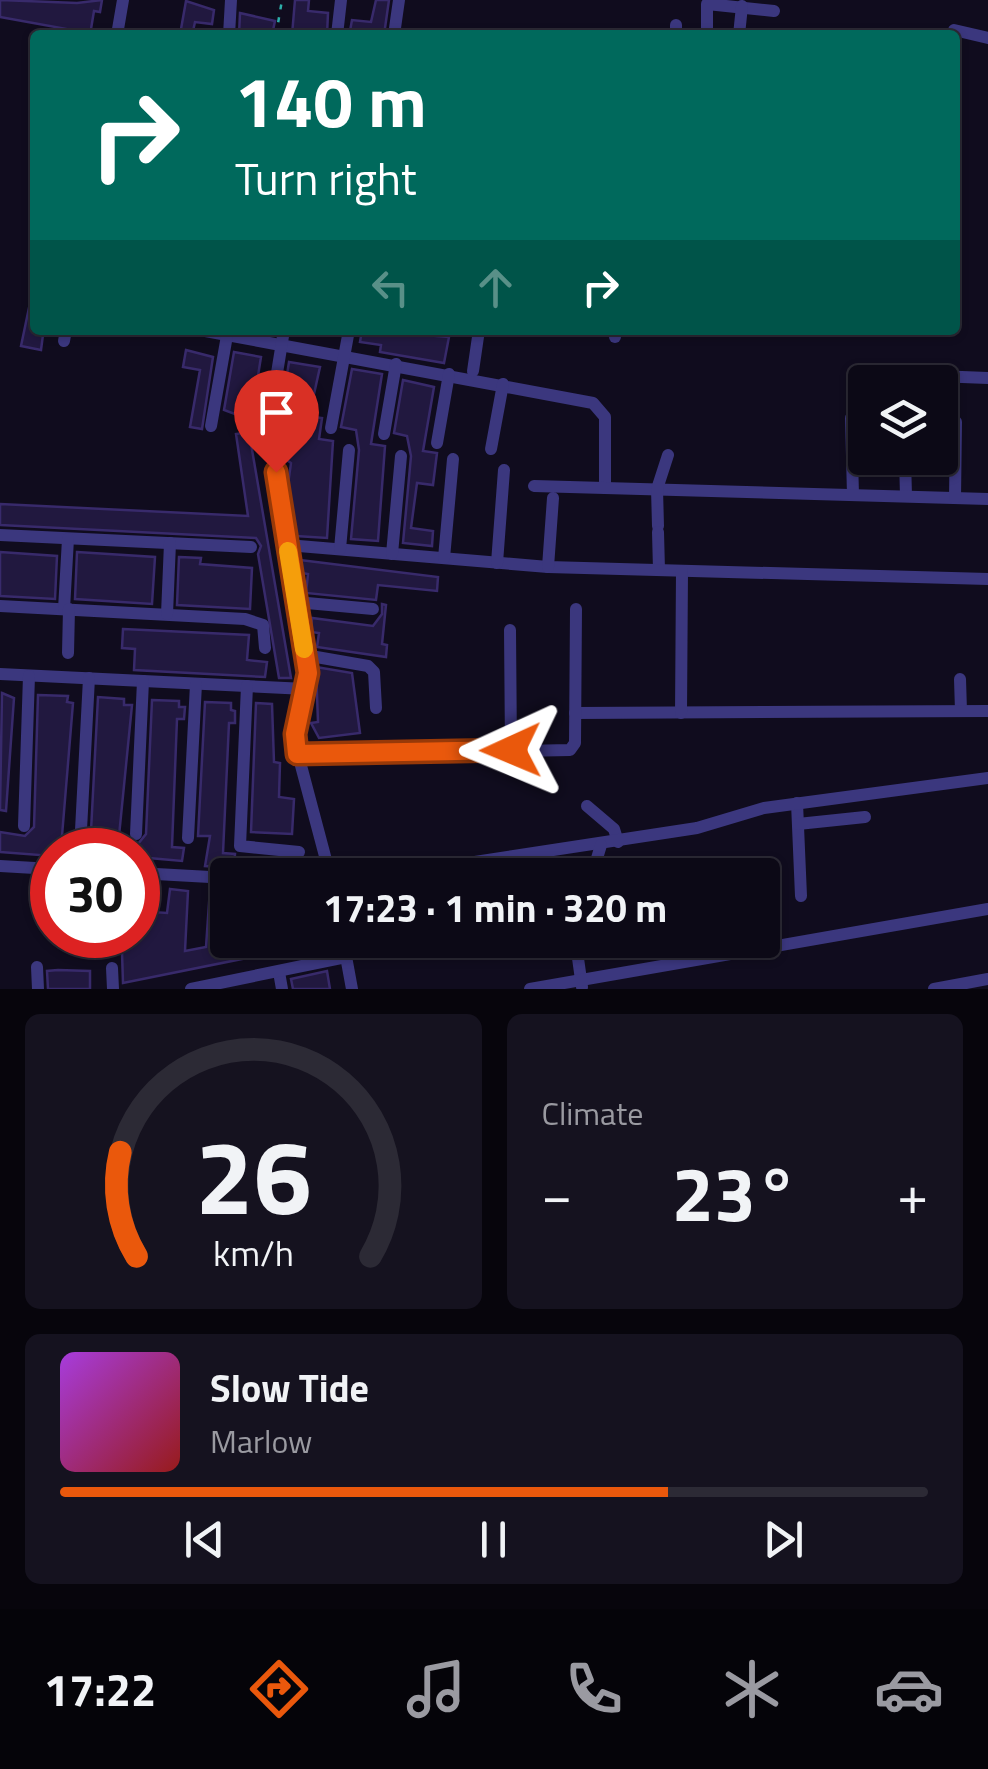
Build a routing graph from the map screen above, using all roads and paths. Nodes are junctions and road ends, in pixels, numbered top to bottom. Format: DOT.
graph roads {
  1 [pos="123,0"];
  2 [pos="231,0"];
  3 [pos="282,0"];
  4 [pos="340,0"];
  5 [pos="399,0"];
  6 [pos="742,6"];
  7 [pos="774,11"];
  8 [pos="118,30"];
  9 [pos="229,30"];
  10 [pos="277,30"];
  11 [pos="337,30"];
  12 [pos="395,30"];
  13 [pos="706,30"];
  14 [pos="740,30"];
  15 [pos="960,31"];
  16 [pos="988,38"];
  17 [pos="227,335"];
  18 [pos="348,335"];
  19 [pos="477,335"];
  20 [pos="283,337"];
  21 [pos="344,355"];
  22 [pos="396,364"];
  23 [pos="473,371"];
  24 [pos="449,374"];
  25 [pos="958,377"];
  26 [pos="988,378"];
  27 [pos="503,384"];
  28 [pos="212,426"];
  29 [pos="332,428"];
  30 [pos="384,434"];
  31 [pos="437,443"];
  32 [pos="491,449"];
  33 [pos="349,450"];
  34 [pos="668,455"];
  35 [pos="400,456"];
  36 [pos="453,459"];
  37 [pos="504,470"];
  38 [pos="852,475"];
  39 [pos="905,475"];
  40 [pos="955,475"];
  41 [pos="534,486"];
  42 [pos="605,488"];
  43 [pos="657,490"];
  44 [pos="853,495"];
  45 [pos="906,496"];
  46 [pos="553,498"];
  47 [pos="955,498"];
  48 [pos="988,498"];
  49 [pos="0,536"];
  50 [pos="68,538"];
  51 [pos="170,544"];
  52 [pos="288,545"];
  53 [pos="251,547"];
  54 [pos="340,549"];
  55 [pos="392,554"];
  56 [pos="444,558"];
  57 [pos="497,562"];
  58 [pos="548,567"];
  59 [pos="659,570"];
  60 [pos="682,571"];
  61 [pos="988,579"];
  62 [pos="296,602"];
  63 [pos="0,606"];
  64 [pos="66,609"];
  65 [pos="373,609"];
  66 [pos="576,609"];
  67 [pos="167,614"];
  68 [pos="510,630"];
  69 [pos="265,648"];
  70 [pos="68,653"];
  71 [pos="305,655"];
  72 [pos="0,674"];
  73 [pos="29,676"];
  74 [pos="90,678"];
  75 [pos="960,679"];
  76 [pos="143,681"];
  77 [pos="196,684"];
  78 [pos="247,686"];
  79 [pos="306,689"];
  80 [pos="376,708"];
  81 [pos="988,711"];
  82 [pos="961,712"];
  83 [pos="575,713"];
  84 [pos="681,713"];
  85 [pos="511,750"];
  86 [pos="297,754"];
  87 [pos="988,778"];
  88 [pos="797,803"];
  89 [pos="587,806"];
  90 [pos="865,817"];
  91 [pos="798,824"];
  92 [pos="24,826"];
  93 [pos="82,828"];
  94 [pos="136,828"];
  95 [pos="188,838"];
  96 [pos="618,842"];
  97 [pos="601,846"];
  98 [pos="299,852"];
  99 [pos="325,858"];
  100 [pos="528,858"];
  101 [pos="597,858"];
  102 [pos="0,866"];
  103 [pos="30,868"];
  104 [pos="160,874"];
  105 [pos="210,877"];
  106 [pos="801,896"];
  107 [pos="988,909"];
  108 [pos="338,958"];
  109 [pos="346,958"];
  110 [pos="579,958"];
  111 [pos="37,967"];
  112 [pos="112,968"];
  113 [pos="279,972"];
  114 [pos="988,979"];
  115 [pos="218,986"];
  116 [pos="581,986"];
  117 [pos="952,987"];
  118 [pos="38,989"];
  119 [pos="113,989"];
  120 [pos="191,989"];
  121 [pos="282,989"];
  122 [pos="352,989"];
  123 [pos="530,989"];
  124 [pos="934,989"];
  1 -- 8 [label="street"];
  2 -- 9 [label="street"];
  3 -- 10 [label="path"];
  4 -- 11 [label="street"];
  5 -- 12 [label="street"];
  6 -- 7 [label="street"];
  6 -- 13 [label="street"];
  6 -- 14 [label="street"];
  15 -- 16 [label="street"];
  17 -- 28 [label="street"];
  18 -- 21 [label="street"];
  19 -- 23 [label="street"];
  20 -- 21 [label="street"];
  20 -- 52 [label="street"];
  21 -- 22 [label="street"];
  21 -- 29 [label="street"];
  22 -- 24 [label="street"];
  22 -- 30 [label="street"];
  24 -- 27 [label="street"];
  24 -- 31 [label="street"];
  25 -- 26 [label="street"];
  27 -- 32 [label="street"];
  27 -- 42 [label="street"];
  33 -- 54 [label="street"];
  34 -- 43 [label="street"];
  35 -- 55 [label="street"];
  36 -- 56 [label="street"];
  37 -- 57 [label="street"];
  38 -- 44 [label="street"];
  39 -- 45 [label="street"];
  40 -- 47 [label="street"];
  41 -- 42 [label="street"];
  42 -- 43 [label="street"];
  43 -- 44 [label="street"];
  43 -- 59 [label="street"];
  44 -- 45 [label="street"];
  45 -- 47 [label="street"];
  46 -- 58 [label="street"];
  47 -- 48 [label="street"];
  49 -- 50 [label="street"];
  50 -- 51 [label="street"];
  50 -- 64 [label="street"];
  51 -- 53 [label="street"];
  51 -- 67 [label="street"];
  52 -- 54 [label="street"];
  52 -- 62 [label="street"];
  54 -- 55 [label="street"];
  55 -- 56 [label="street"];
  56 -- 57 [label="street"];
  57 -- 58 [label="street"];
  58 -- 59 [label="street"];
  59 -- 60 [label="street"];
  60 -- 61 [label="street"];
  60 -- 84 [label="street"];
  62 -- 65 [label="street"];
  62 -- 71 [label="street"];
  63 -- 64 [label="street"];
  64 -- 67 [label="street"];
  64 -- 70 [label="street"];
  66 -- 83 [label="street"];
  67 -- 69 [label="street"];
  68 -- 85 [label="street"];
  71 -- 79 [label="street"];
  71 -- 80 [label="street"];
  72 -- 73 [label="street"];
  73 -- 74 [label="street"];
  73 -- 92 [label="street"];
  74 -- 76 [label="street"];
  74 -- 93 [label="street"];
  75 -- 82 [label="street"];
  76 -- 77 [label="street"];
  76 -- 94 [label="street"];
  77 -- 78 [label="street"];
  77 -- 95 [label="street"];
  78 -- 79 [label="street"];
  78 -- 98 [label="street"];
  79 -- 86 [label="street"];
  81 -- 82 [label="street"];
  82 -- 84 [label="street"];
  83 -- 84 [label="street"];
  83 -- 85 [label="street"];
  85 -- 86 [label="street"];
  86 -- 99 [label="street"];
  87 -- 88 [label="street"];
  88 -- 91 [label="street"];
  88 -- 96 [label="street"];
  89 -- 96 [label="street"];
  90 -- 91 [label="street"];
  91 -- 106 [label="street"];
  96 -- 97 [label="street"];
  97 -- 100 [label="street"];
  97 -- 101 [label="street"];
  102 -- 103 [label="street"];
  104 -- 105 [label="street"];
  107 -- 116 [label="street"];
  108 -- 113 [label="street"];
  109 -- 122 [label="street"];
  110 -- 116 [label="street"];
  111 -- 118 [label="street"];
  112 -- 119 [label="street"];
  113 -- 115 [label="street"];
  113 -- 121 [label="street"];
  114 -- 117 [label="street"];
  115 -- 120 [label="street"];
  116 -- 123 [label="street"];
  117 -- 124 [label="street"];
}
